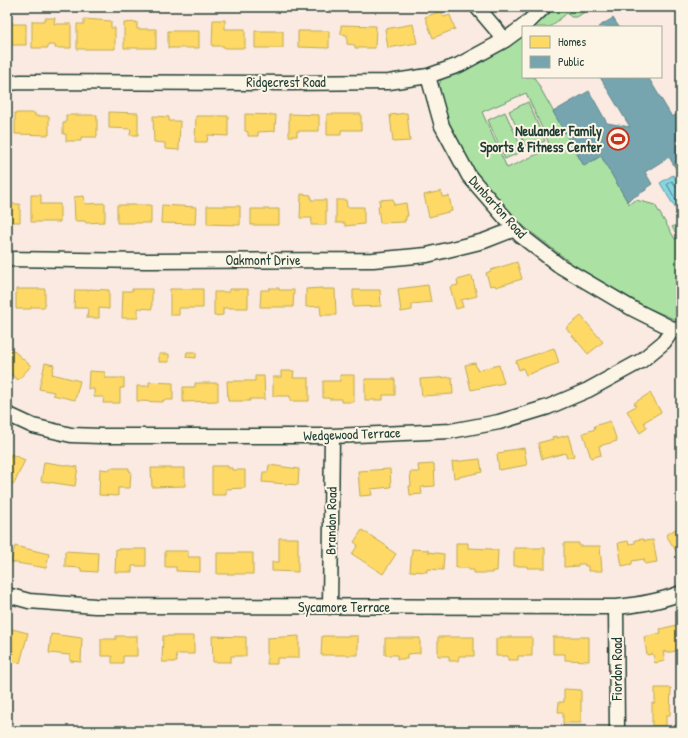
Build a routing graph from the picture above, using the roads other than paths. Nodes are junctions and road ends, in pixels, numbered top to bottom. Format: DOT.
graph roads {
  1 [pos="477,7"];
  2 [pos="544,7"];
  3 [pos="524,26"];
  4 [pos="522,27"];
  5 [pos="505,40"];
  6 [pos="428,76"];
  7 [pos="7,83"];
  8 [pos="514,229"];
  9 [pos="7,259"];
  10 [pos="677,330"];
  11 [pos="7,414"];
  12 [pos="332,436"];
  13 [pos="681,593"];
  14 [pos="7,595"];
  15 [pos="330,607"];
  16 [pos="616,607"];
  17 [pos="617,731"];
  1 -- 5 [label="street"];
  2 -- 3 [label="street, Ridgecrest Road"];
  4 -- 5 [label="street, Ridgecrest Road"];
  5 -- 6 [label="street, Ridgecrest Road"];
  6 -- 7 [label="street, Ridgecrest Road"];
  6 -- 8 [label="street, Dunbarton Road"];
  8 -- 9 [label="street, Oakmont Drive"];
  8 -- 10 [label="street, Dunbarton Road"];
  10 -- 12 [label="street, Wedgewood Terrace"];
  11 -- 12 [label="street, Wedgewood Terrace"];
  12 -- 15 [label="street, Brandon Road"];
  13 -- 16 [label="street, Sycamore Terrace"];
  14 -- 15 [label="street, Sycamore Terrace"];
  15 -- 16 [label="street, Sycamore Terrace"];
  16 -- 17 [label="street, Fiordon Road"];
}
